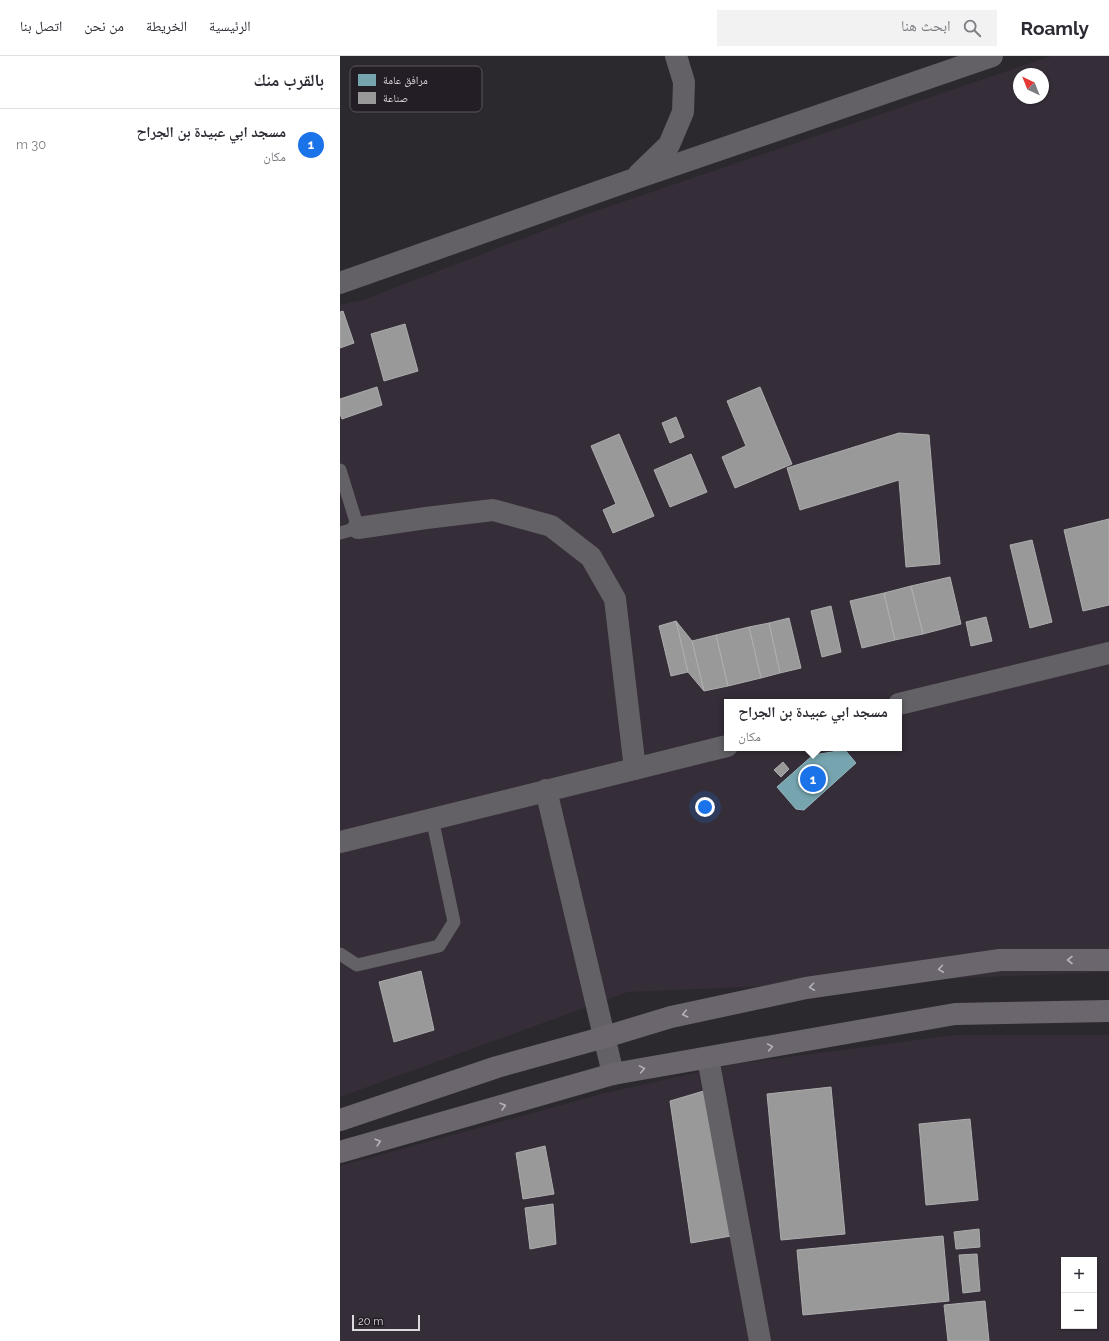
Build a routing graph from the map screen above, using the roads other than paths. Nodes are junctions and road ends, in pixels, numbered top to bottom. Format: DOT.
graph roads {
  1 [pos="676,56"];
  2 [pos="992,56"];
  3 [pos="634,179"];
  4 [pos="340,283"];
  5 [pos="340,470"];
  6 [pos="349,531"];
  7 [pos="1109,653"];
  8 [pos="902,703"];
  9 [pos="724,747"];
  10 [pos="635,769"];
  11 [pos="546,790"];
  12 [pos="432,818"];
  13 [pos="340,842"];
  14 [pos="340,954"];
  15 [pos="1109,960"];
  16 [pos="1109,1011"];
  17 [pos="605,1037"];
  18 [pos="708,1058"];
  19 [pos="614,1074"];
  20 [pos="340,1120"];
  21 [pos="340,1152"];
  22 [pos="760,1341"];
  1 -- 3 [label="street"];
  2 -- 3 [label="street"];
  3 -- 4 [label="street"];
  5 -- 6 [label="lane"];
  6 -- 10 [label="street"];
  7 -- 8 [label="street"];
  9 -- 10 [label="street"];
  10 -- 11 [label="street"];
  11 -- 12 [label="street"];
  11 -- 17 [label="street"];
  12 -- 13 [label="street"];
  12 -- 14 [label="lane"];
  15 -- 17 [label="main road, one-way"];
  18 -- 16 [label="main road, one-way"];
  17 -- 19 [label="street"];
  17 -- 20 [label="main road"];
  19 -- 18 [label="main road, one-way"];
  18 -- 22 [label="street"];
  21 -- 19 [label="main road, one-way"];
}
